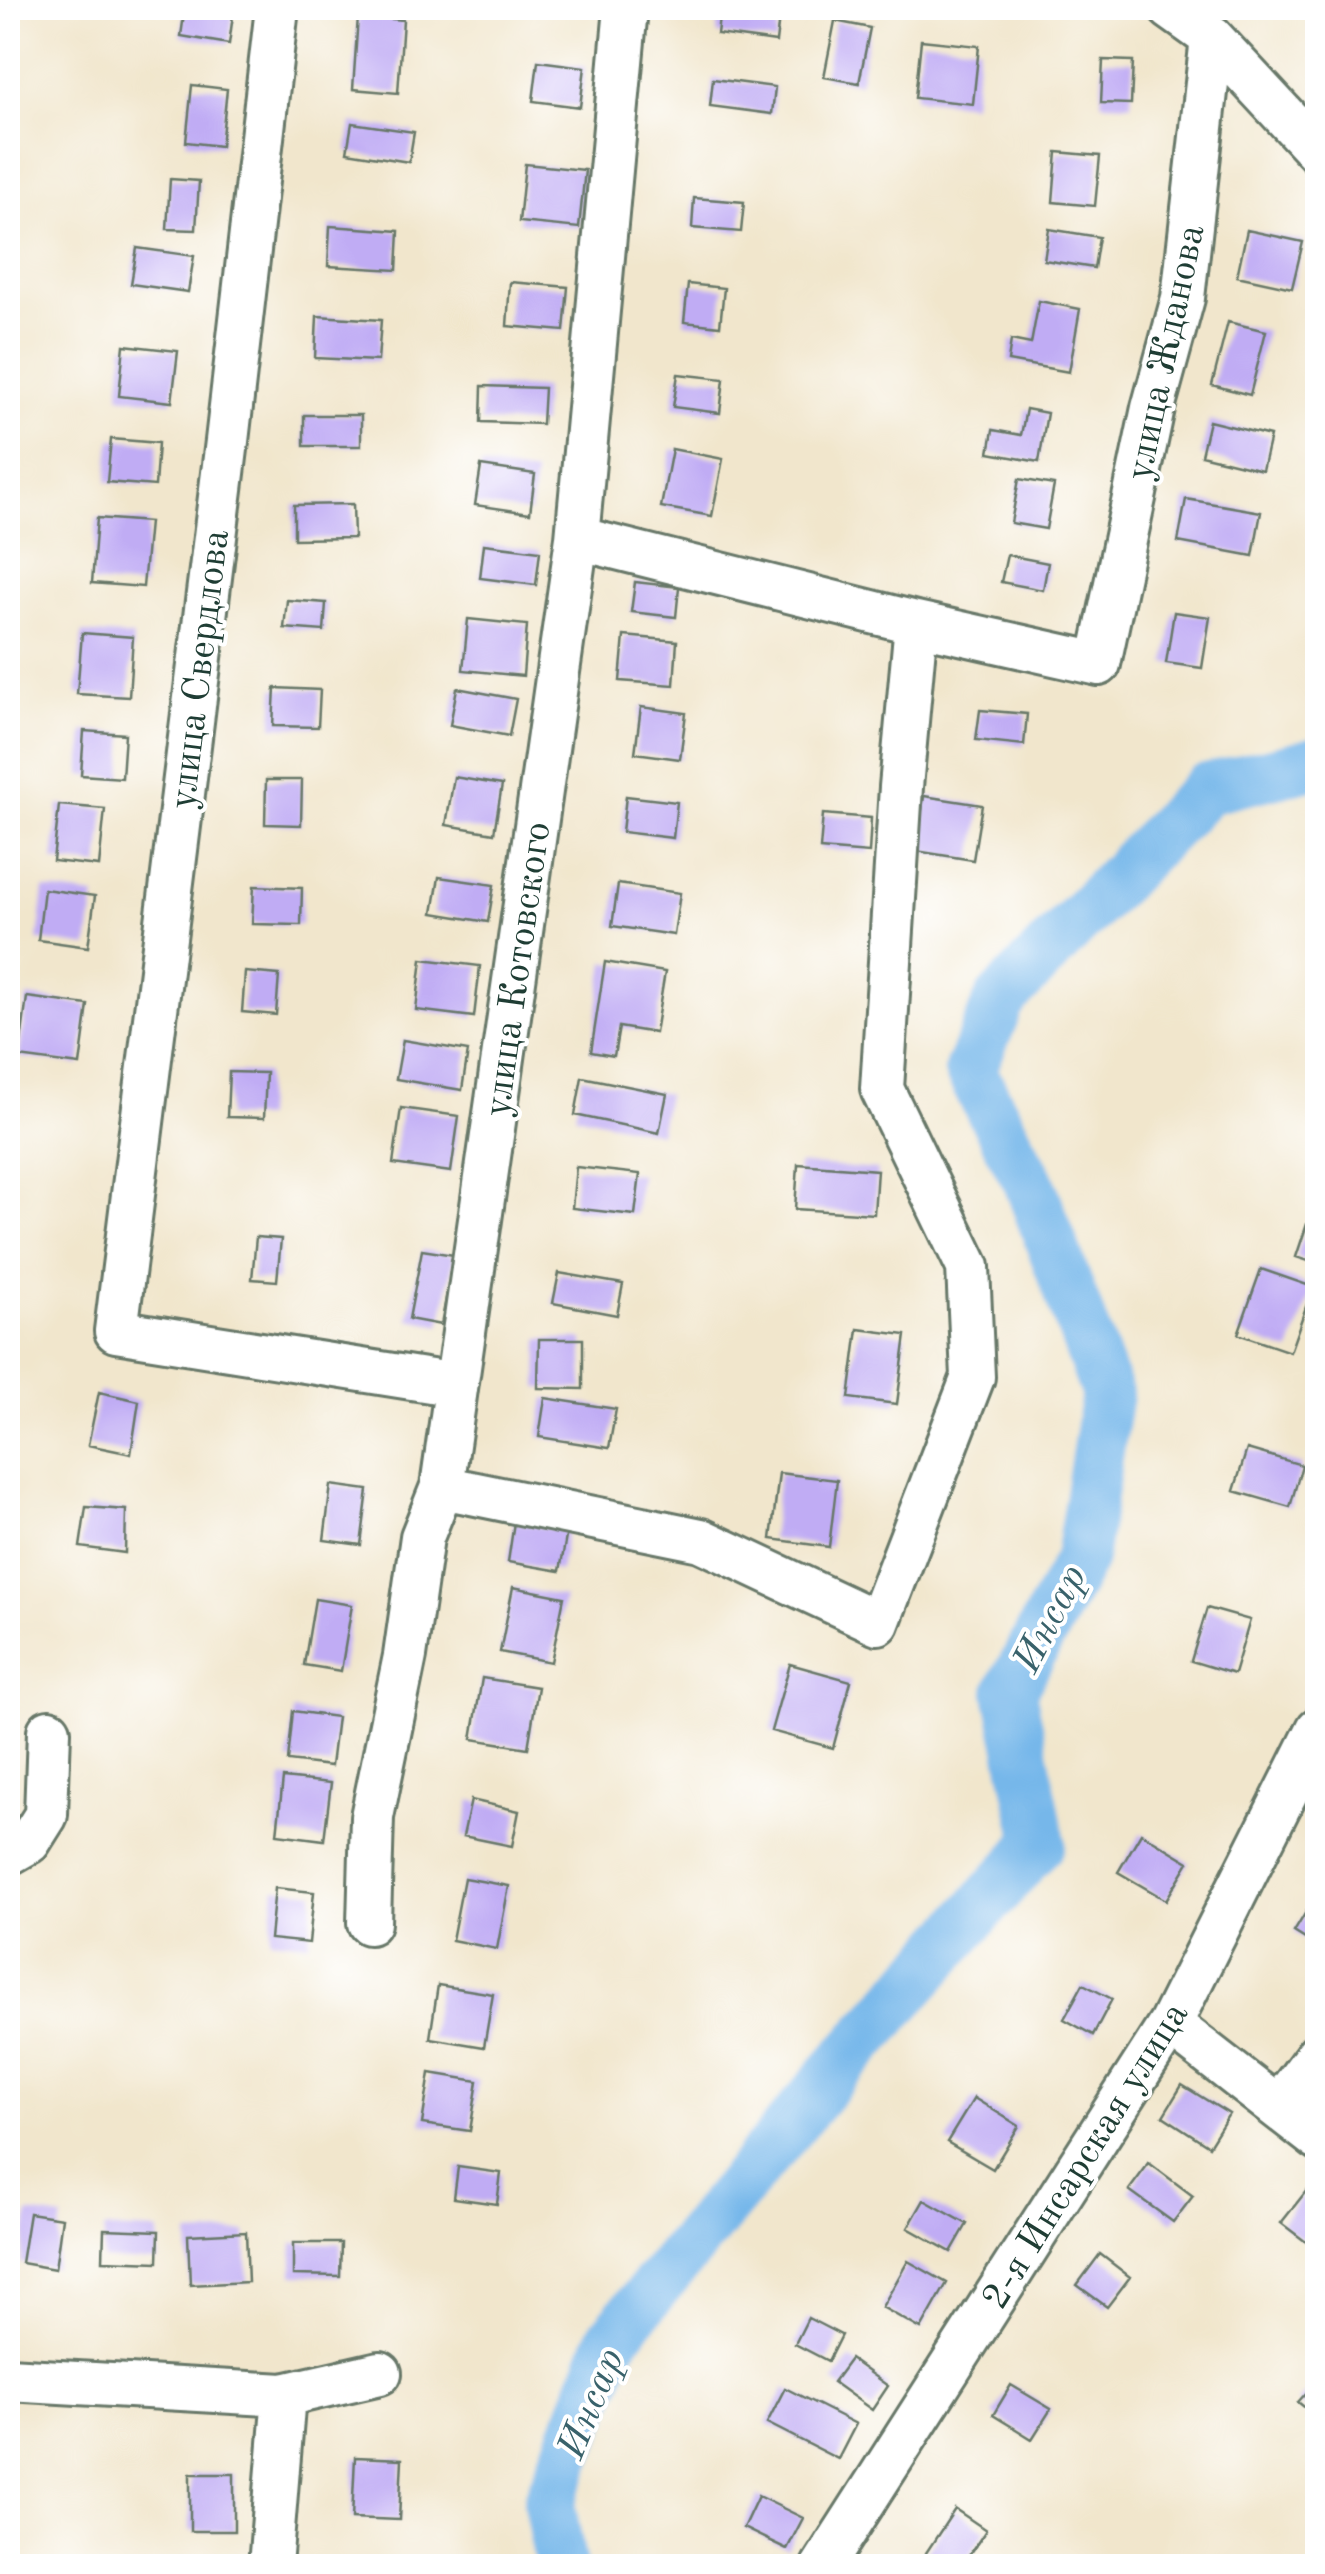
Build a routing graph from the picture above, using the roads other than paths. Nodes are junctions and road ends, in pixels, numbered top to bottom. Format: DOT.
graph roads {
  1 [pos="277,8"];
  2 [pos="626,8"];
  3 [pos="1170,8"];
  4 [pos="1212,38"];
  5 [pos="1318,152"];
  6 [pos="578,538"];
  7 [pos="916,623"];
  8 [pos="456,1385"];
  9 [pos="442,1487"];
  10 [pos="1318,1730"];
  11 [pos="49,1731"];
  12 [pos="8,1854"];
  13 [pos="369,1923"];
  14 [pos="1170,2024"];
  15 [pos="1318,2054"];
  16 [pos="1278,2108"];
  17 [pos="1318,2140"];
  18 [pos="380,2373"];
  19 [pos="8,2379"];
  20 [pos="284,2395"];
  21 [pos="270,2566"];
  22 [pos="823,2566"];
  1 -- 8 [label="street, улица Свердлова"];
  2 -- 6 [label="street, улица Котовского"];
  3 -- 4 [label="street"];
  4 -- 5 [label="street"];
  4 -- 7 [label="street, улица Жданова"];
  6 -- 7 [label="street"];
  6 -- 8 [label="street, улица Котовского"];
  7 -- 9 [label="street"];
  8 -- 9 [label="street, улица Котовского"];
  9 -- 13 [label="street, улица Котовского"];
  10 -- 14 [label="street, 2-я Инсарская улица"];
  11 -- 12 [label="street"];
  14 -- 16 [label="street"];
  14 -- 22 [label="street, 2-я Инсарская улица"];
  15 -- 16 [label="street"];
  16 -- 17 [label="street"];
  18 -- 20 [label="street"];
  19 -- 20 [label="street"];
  20 -- 21 [label="street"];
}
